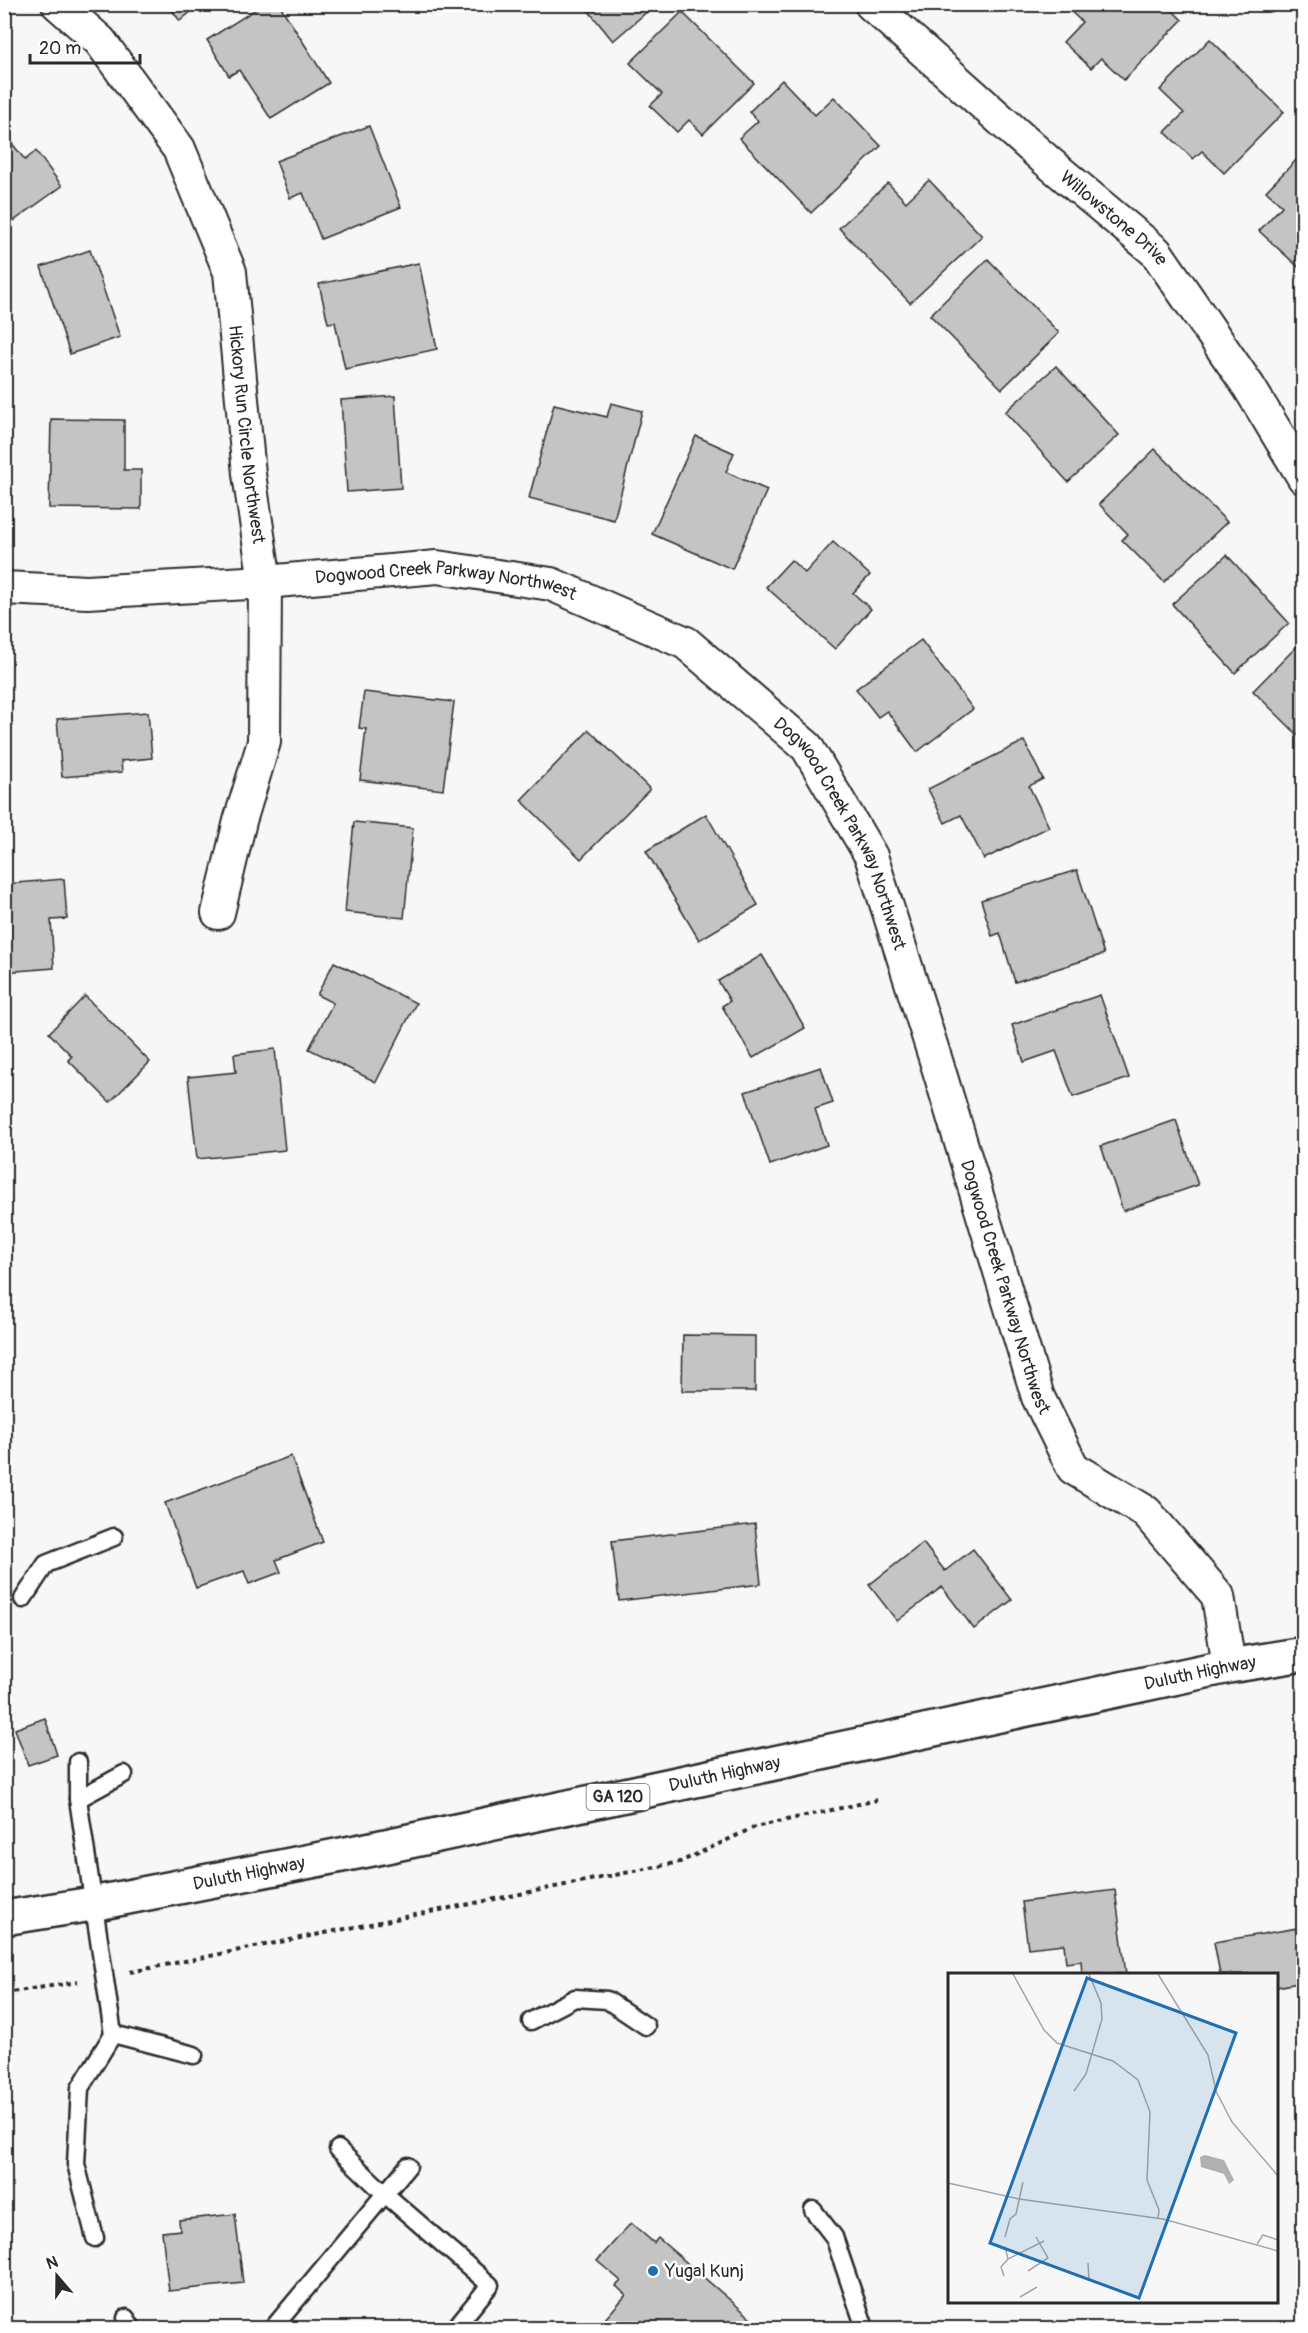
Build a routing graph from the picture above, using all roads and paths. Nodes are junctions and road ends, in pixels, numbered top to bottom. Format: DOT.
graph roads {
  1 [pos="58,4"];
  2 [pos="872,4"];
  3 [pos="1304,478"];
  4 [pos="265,582"];
  5 [pos="4,588"];
  6 [pos="218,913"];
  7 [pos="114,1537"];
  8 [pos="23,1599"];
  9 [pos="1304,1653"];
  10 [pos="1229,1666"];
  11 [pos="78,1762"];
  12 [pos="124,1774"];
  13 [pos="78,1799"];
  14 [pos="877,1800"];
  15 [pos="92,1904"];
  16 [pos="4,1918"];
  17 [pos="105,1977"];
  18 [pos="4,1993"];
  19 [pos="531,2021"];
  20 [pos="645,2026"];
  21 [pos="113,2034"];
  22 [pos="194,2055"];
  23 [pos="338,2149"];
  24 [pos="408,2166"];
  25 [pos="385,2194"];
  26 [pos="813,2210"];
  27 [pos="94,2238"];
  28 [pos="273,2328"];
  29 [pos="455,2328"];
  30 [pos="865,2328"];
  1 -- 4 [label="street, Hickory Run Circle Northwest"];
  2 -- 3 [label="street, Willowstone Drive"];
  4 -- 5 [label="street, Dogwood Creek Parkway Northwest"];
  4 -- 6 [label="street, Hickory Run Circle Northwest"];
  4 -- 10 [label="street, Dogwood Creek Parkway Northwest"];
  7 -- 8 [label="lane"];
  9 -- 10 [label="main road, Duluth Highway / GA 120"];
  10 -- 15 [label="main road, Duluth Highway / GA 120"];
  11 -- 13 [label="lane"];
  12 -- 13 [label="lane"];
  13 -- 15 [label="lane"];
  14 -- 17 [label="path"];
  15 -- 16 [label="main road, Duluth Highway / GA 120"];
  15 -- 17 [label="lane"];
  17 -- 18 [label="path"];
  17 -- 21 [label="lane"];
  19 -- 20 [label="lane"];
  21 -- 22 [label="lane"];
  21 -- 27 [label="lane"];
  23 -- 25 [label="lane"];
  24 -- 25 [label="lane"];
  25 -- 28 [label="lane"];
  25 -- 29 [label="lane"];
  26 -- 30 [label="lane"];
}
